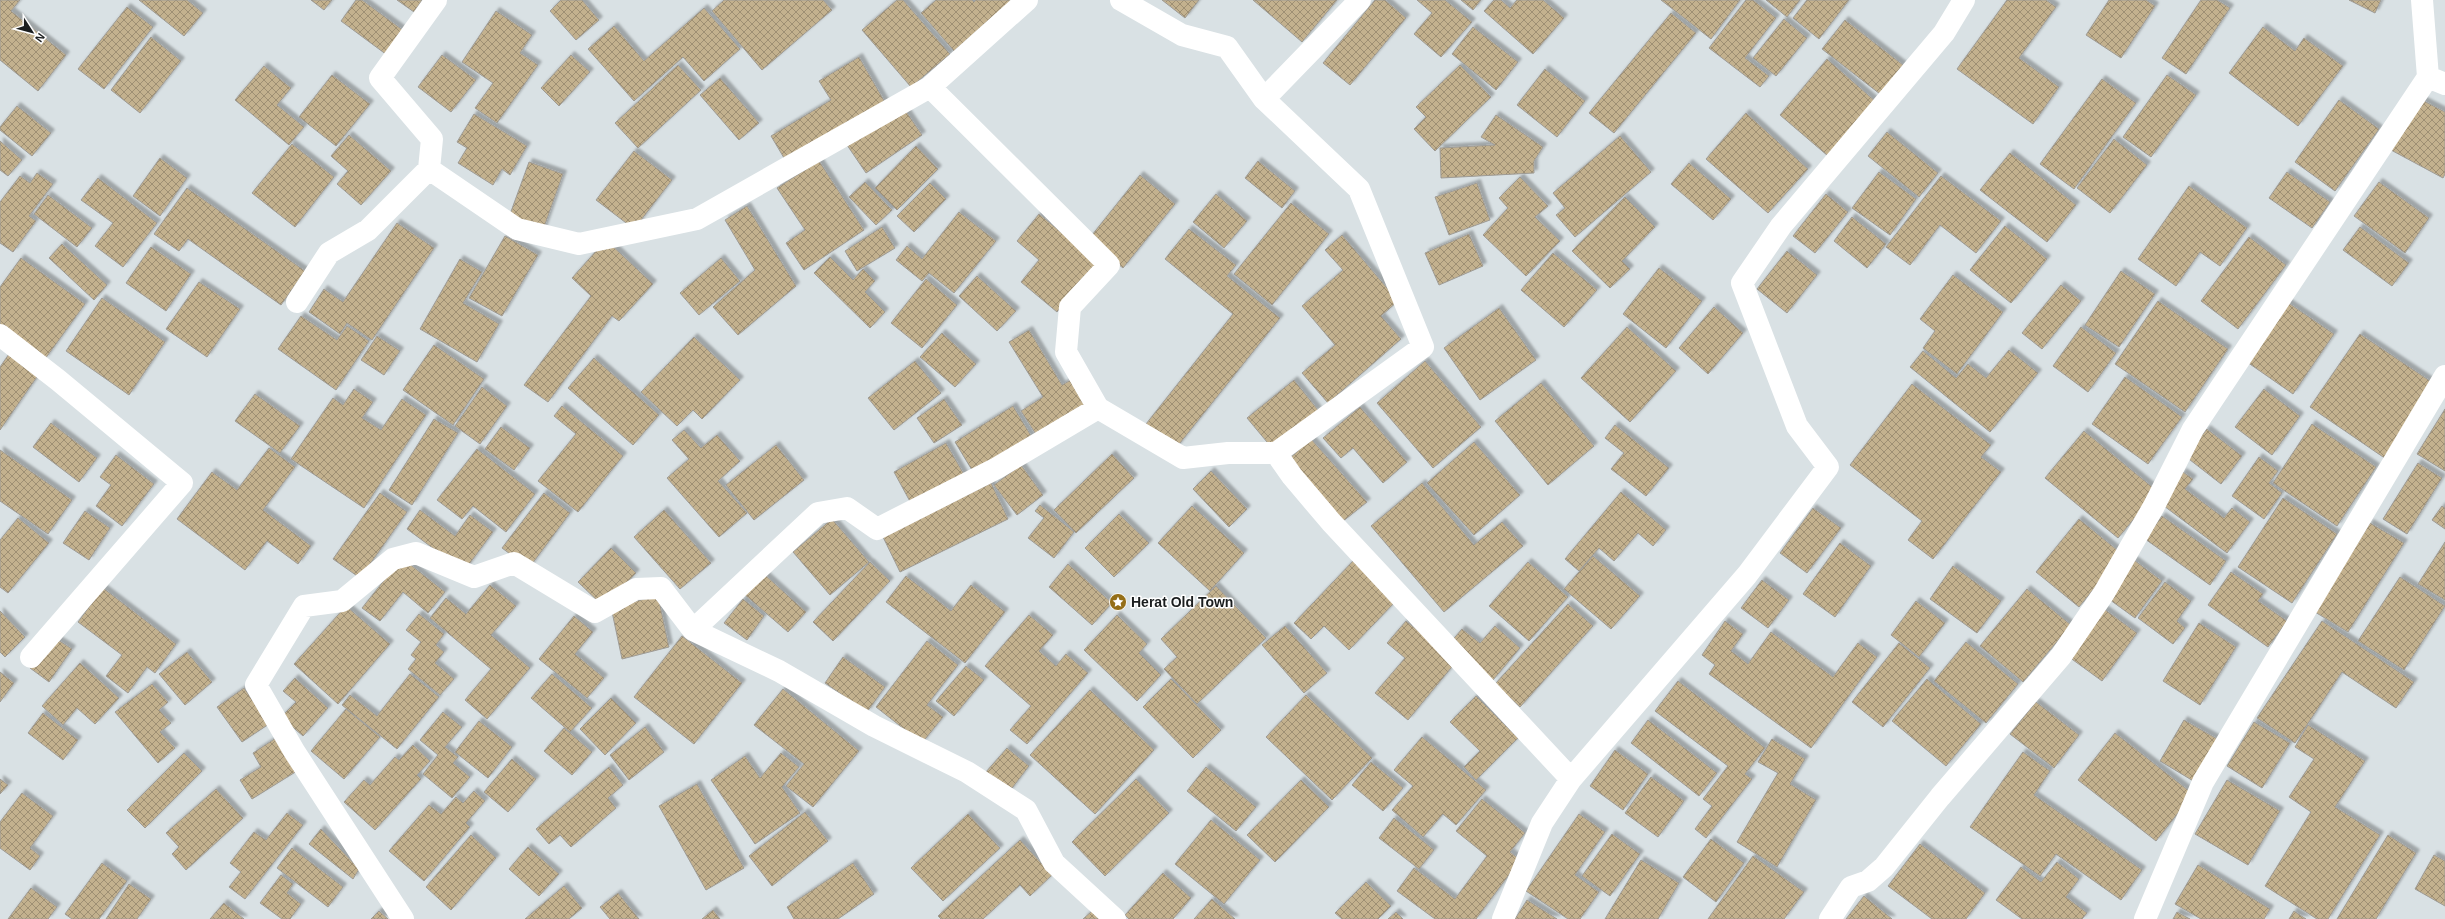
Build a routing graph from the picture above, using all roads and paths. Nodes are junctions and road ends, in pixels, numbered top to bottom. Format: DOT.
graph roads {
  1 [pos="436,0"];
  2 [pos="1027,0"];
  3 [pos="1121,0"];
  4 [pos="1360,0"];
  5 [pos="1964,0"];
  6 [pos="2422,0"];
  7 [pos="2437,80"];
  8 [pos="930,87"];
  9 [pos="1264,99"];
  10 [pos="429,169"];
  11 [pos="296,302"];
  12 [pos="0,335"];
  13 [pos="2445,376"];
  14 [pos="1098,408"];
  15 [pos="1276,452"];
  16 [pos="693,630"];
  17 [pos="31,657"];
  18 [pos="1572,779"];
  19 [pos="403,919"];
  20 [pos="1115,919"];
  21 [pos="1503,919"];
  22 [pos="1830,919"];
  23 [pos="2145,919"];
  1 -- 10 [label="street"];
  2 -- 8 [label="street"];
  3 -- 9 [label="street"];
  4 -- 9 [label="street"];
  5 -- 18 [label="street"];
  6 -- 7 [label="street"];
  7 -- 22 [label="street"];
  8 -- 10 [label="street"];
  8 -- 14 [label="street"];
  9 -- 15 [label="street"];
  10 -- 11 [label="street"];
  12 -- 17 [label="street"];
  13 -- 23 [label="street"];
  14 -- 15 [label="street"];
  14 -- 16 [label="street"];
  15 -- 18 [label="street"];
  16 -- 19 [label="street"];
  16 -- 20 [label="street"];
  18 -- 21 [label="street"];
}
